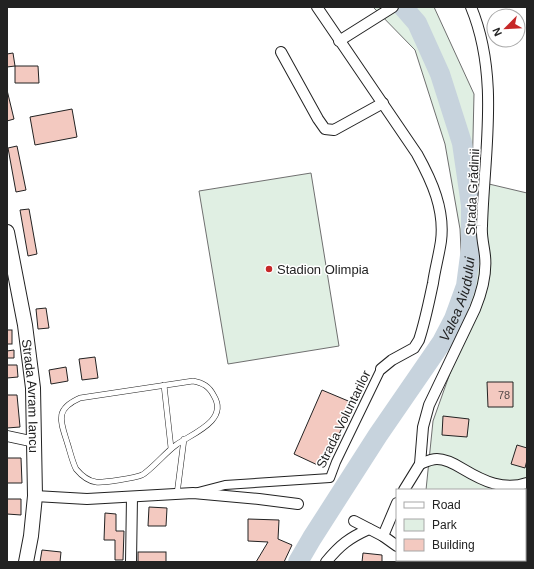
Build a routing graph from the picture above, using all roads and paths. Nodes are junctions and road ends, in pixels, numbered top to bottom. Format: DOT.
graph roads {
  1 [pos="317,7"];
  2 [pos="394,7"];
  3 [pos="471,7"];
  4 [pos="340,41"];
  5 [pos="281,52"];
  6 [pos="383,103"];
  7 [pos="7,232"];
  8 [pos="382,369"];
  9 [pos="164,385"];
  10 [pos="7,436"];
  11 [pos="184,439"];
  12 [pos="35,442"];
  13 [pos="171,448"];
  14 [pos="420,464"];
  15 [pos="527,483"];
  16 [pos="405,489"];
  17 [pos="193,493"];
  18 [pos="177,494"];
  19 [pos="36,496"];
  20 [pos="132,497"];
  21 [pos="298,504"];
  22 [pos="396,505"];
  23 [pos="354,521"];
  24 [pos="369,529"];
  25 [pos="383,536"];
  26 [pos="396,545"];
  27 [pos="26,562"];
  28 [pos="131,562"];
  29 [pos="326,562"];
  1 -- 4 [label="street, Strada Voluntarilor"];
  2 -- 4 [label="street"];
  3 -- 14 [label="street, Strada Grădinii"];
  4 -- 6 [label="street, Strada Voluntarilor"];
  5 -- 6 [label="street"];
  6 -- 8 [label="street, Strada Voluntarilor"];
  7 -- 12 [label="main road, Strada Avram Iancu"];
  8 -- 17 [label="street, Strada Voluntarilor"];
  9 -- 11 [label="lane"];
  9 -- 13 [label="lane"];
  9 -- 13 [label="lane"];
  10 -- 12 [label="street"];
  11 -- 13 [label="lane"];
  11 -- 18 [label="lane"];
  12 -- 19 [label="main road, Strada Avram Iancu"];
  14 -- 15 [label="street"];
  14 -- 16 [label="street"];
  17 -- 18 [label="street"];
  17 -- 21 [label="street"];
  18 -- 20 [label="street"];
  19 -- 20 [label="street"];
  19 -- 27 [label="main road, Strada Avram Iancu"];
  20 -- 28 [label="street"];
  22 -- 25 [label="street"];
  23 -- 24 [label="street"];
  24 -- 25 [label="street"];
  24 -- 29 [label="street"];
  25 -- 26 [label="street"];
}
